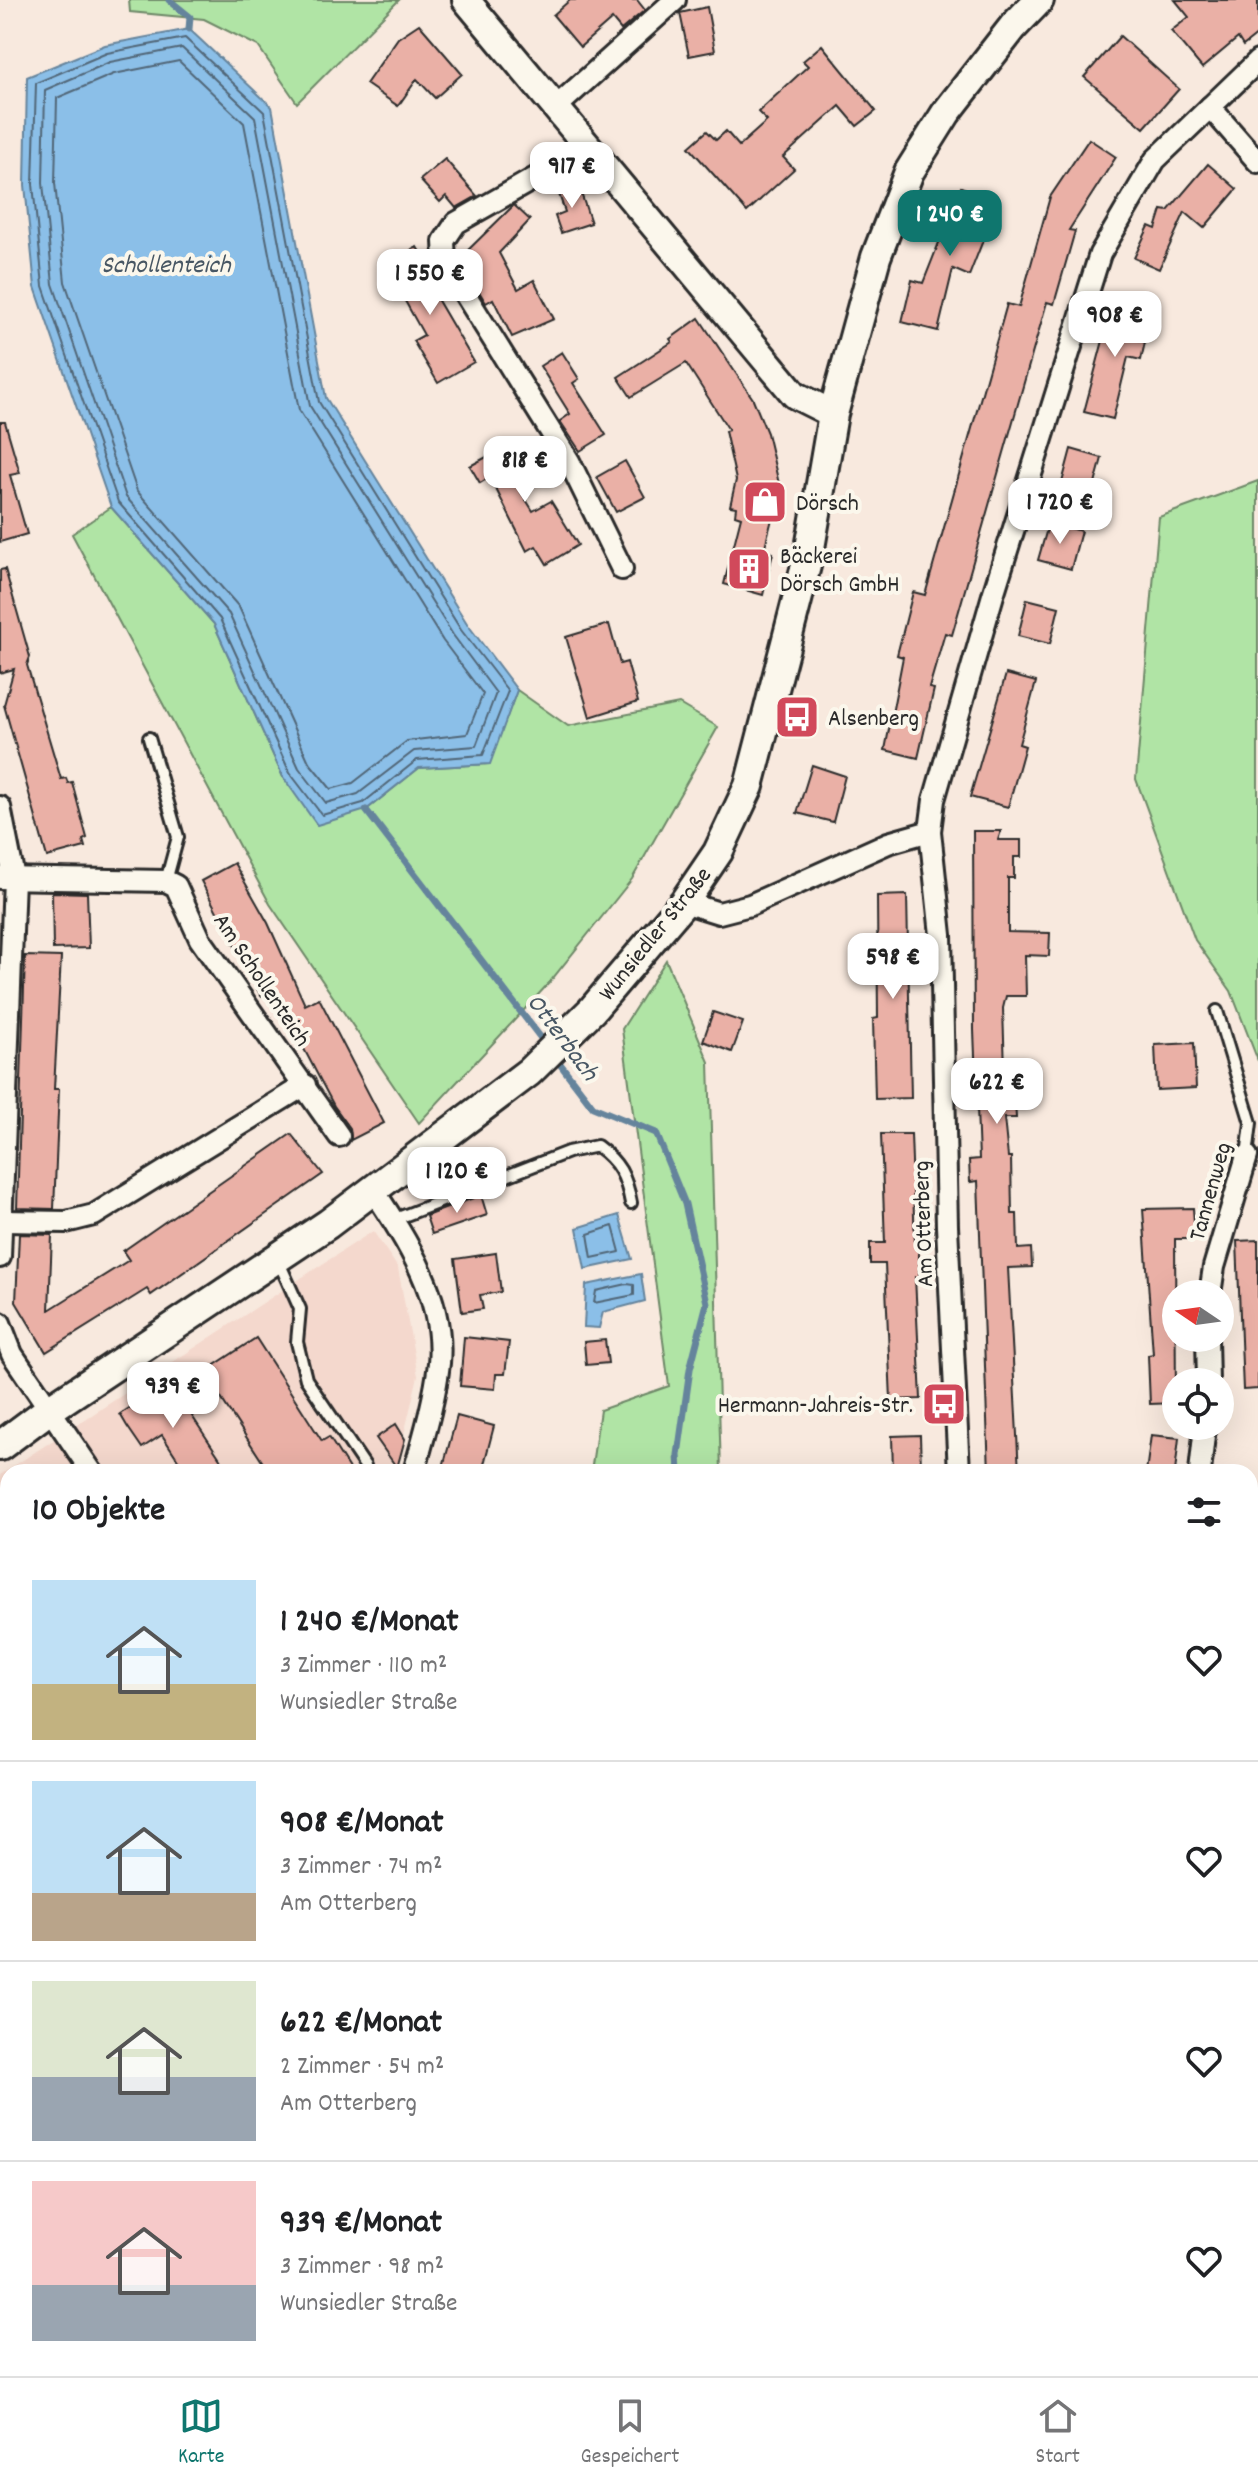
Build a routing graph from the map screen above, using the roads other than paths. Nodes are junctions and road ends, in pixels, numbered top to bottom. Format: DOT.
graph roads {
  1 [pos="466,0"];
  2 [pos="675,0"];
  3 [pos="1039,0"];
  4 [pos="1258,61"];
  5 [pos="1210,107"];
  6 [pos="555,108"];
  7 [pos="594,154"];
  8 [pos="1258,162"];
  9 [pos="833,414"];
  10 [pos="622,569"];
  11 [pos="149,738"];
  12 [pos="0,807"];
  13 [pos="930,831"];
  14 [pos="7,878"];
  15 [pos="166,881"];
  16 [pos="684,902"];
  17 [pos="1217,1011"];
  18 [pos="305,1085"];
  19 [pos="339,1136"];
  20 [pos="1247,1156"];
  21 [pos="374,1191"];
  22 [pos="631,1203"];
  23 [pos="393,1220"];
  24 [pos="3,1221"];
  25 [pos="0,1257"];
  26 [pos="277,1258"];
  27 [pos="1212,1280"];
  28 [pos="0,1323"];
  29 [pos="47,1411"];
  30 [pos="1203,1440"];
  31 [pos="0,1446"];
  32 [pos="86,1464"];
  33 [pos="364,1464"];
  34 [pos="416,1464"];
  35 [pos="959,1464"];
  36 [pos="1201,1464"];
  1 -- 6 [label="street"];
  2 -- 6 [label="street"];
  3 -- 9 [label="main road, Wunsiedler Straße"];
  4 -- 5 [label="street, Am Otterberg"];
  5 -- 8 [label="street"];
  5 -- 13 [label="street, Am Otterberg"];
  6 -- 7 [label="street"];
  7 -- 9 [label="street"];
  7 -- 10 [label="street"];
  9 -- 16 [label="main road, Wunsiedler Straße"];
  11 -- 15 [label="lane"];
  12 -- 14 [label="street"];
  13 -- 16 [label="street"];
  13 -- 35 [label="street, Am Otterberg"];
  14 -- 15 [label="street"];
  14 -- 24 [label="street"];
  15 -- 18 [label="street, Am Schollenteich"];
  16 -- 21 [label="main road, Wunsiedler Straße"];
  17 -- 20 [label="lane, Tannenweg"];
  18 -- 19 [label="street, Am Schollenteich"];
  18 -- 24 [label="street"];
  20 -- 27 [label="street, Tannenweg"];
  21 -- 23 [label="street"];
  21 -- 26 [label="main road, Wunsiedler Straße"];
  22 -- 23 [label="lane"];
  23 -- 34 [label="street"];
  24 -- 25 [label="street"];
  26 -- 29 [label="main road, Wunsiedler Straße"];
  26 -- 33 [label="lane"];
  28 -- 29 [label="street"];
  29 -- 31 [label="main road, Wunsiedler Straße"];
  29 -- 32 [label="street"];
  30 -- 36 [label="street"];
}
